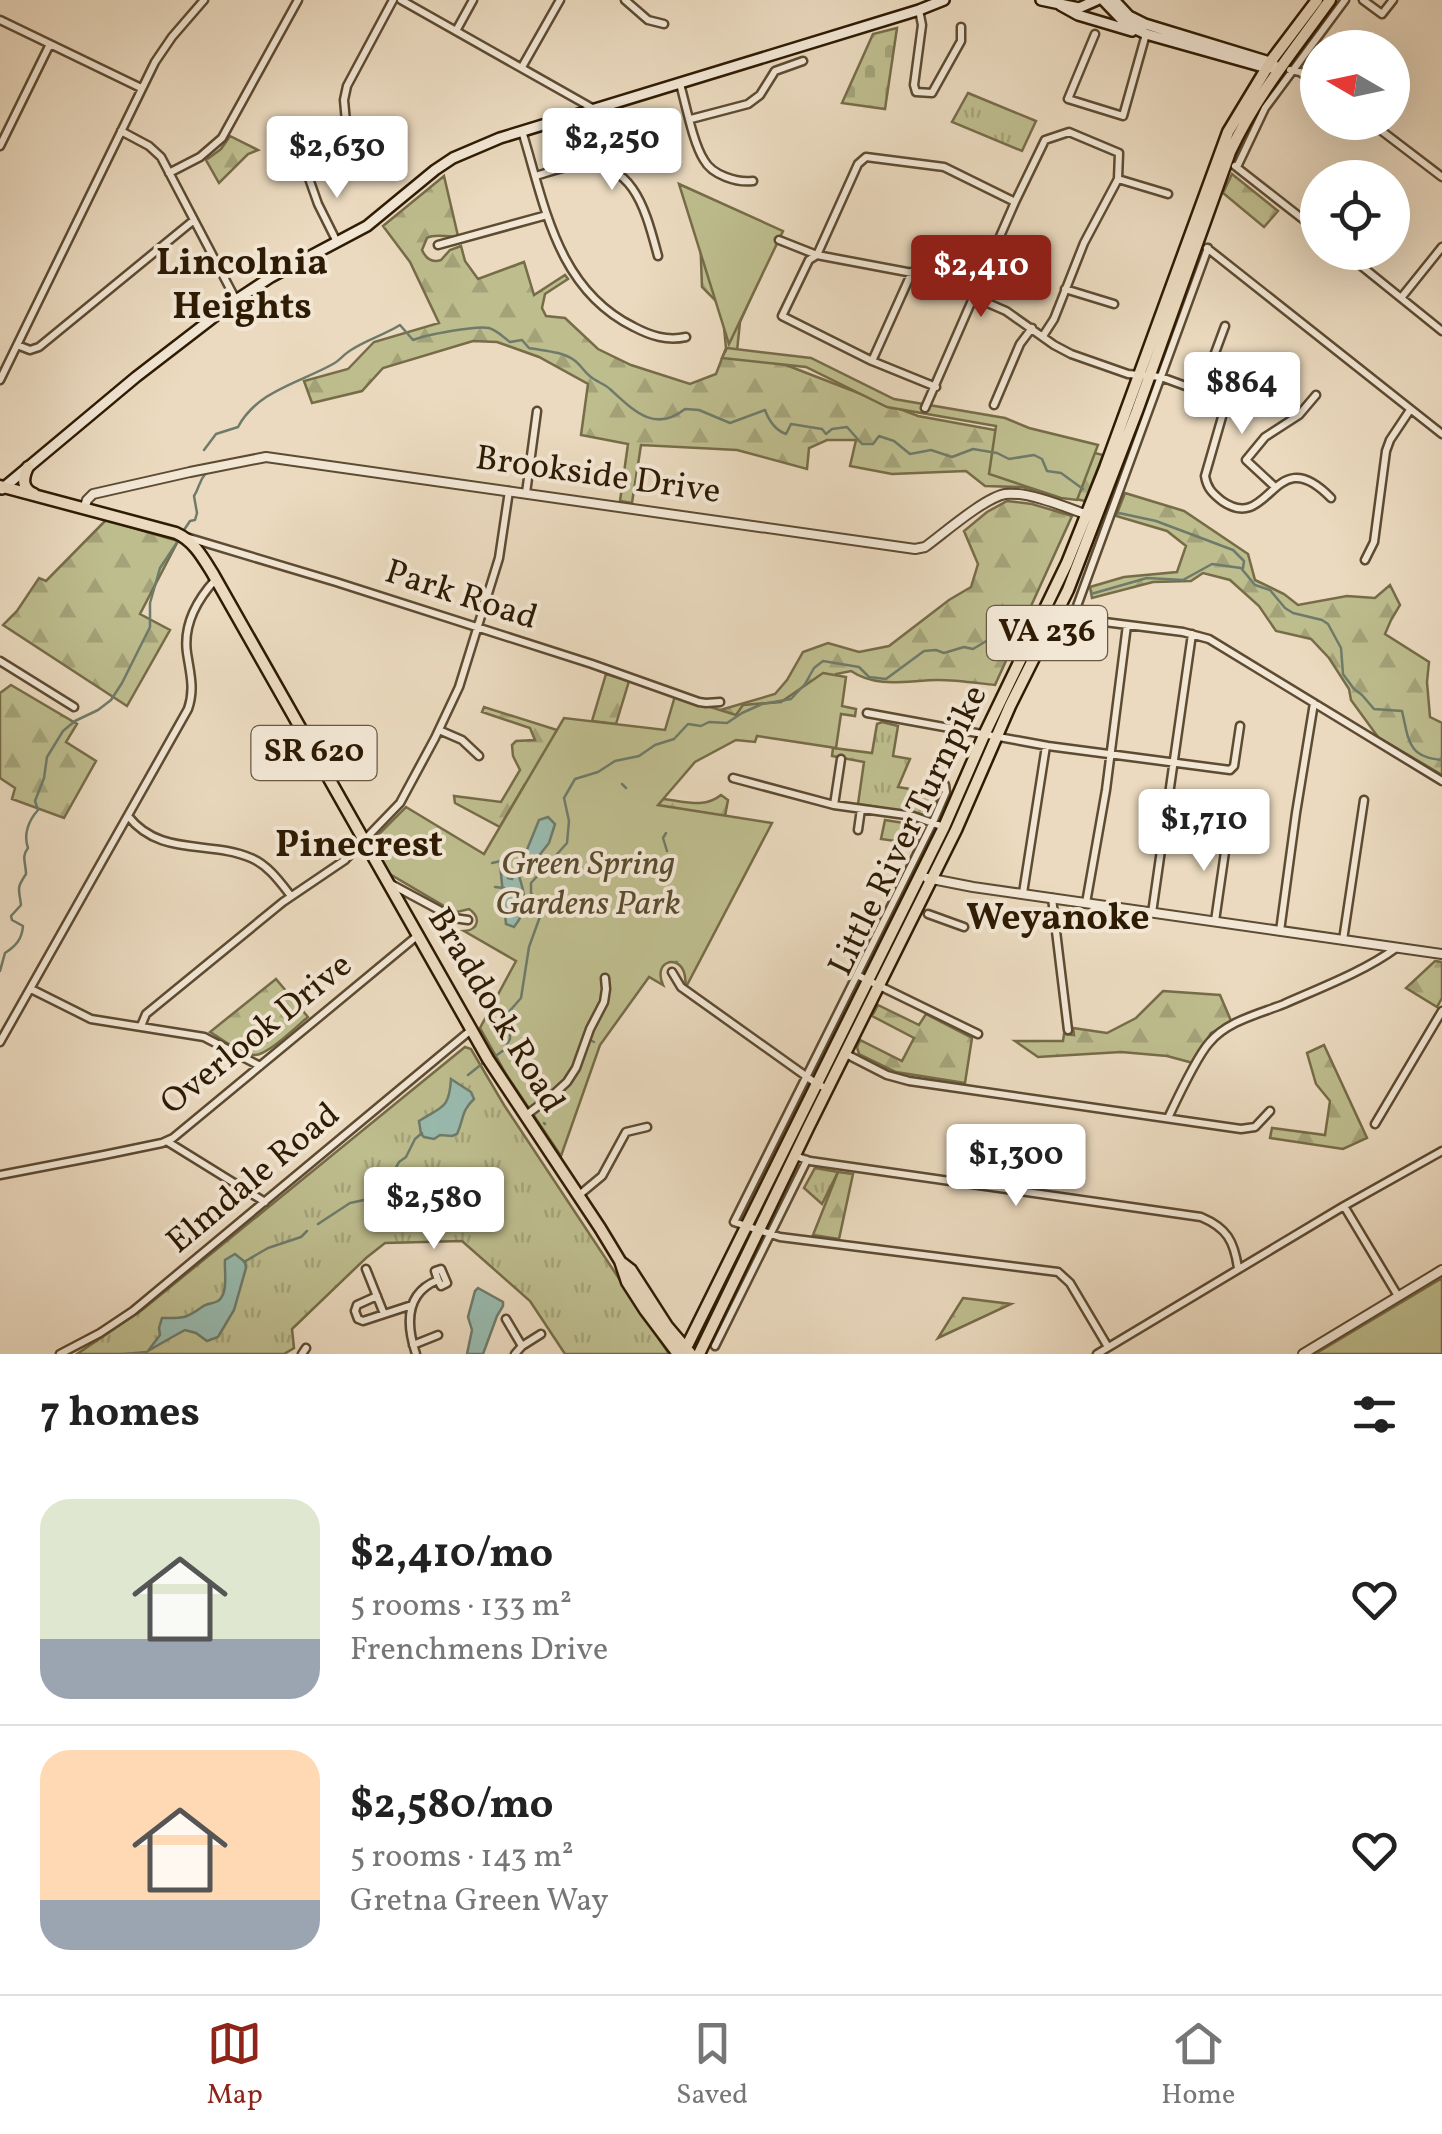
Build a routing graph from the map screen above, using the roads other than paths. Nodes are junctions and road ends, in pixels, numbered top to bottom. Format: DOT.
graph roads {
  1 [pos="204,0"];
  2 [pos="298,0"];
  3 [pos="392,0"];
  4 [pos="400,0"];
  5 [pos="472,0"];
  6 [pos="560,0"];
  7 [pos="624,0"];
  8 [pos="944,0"];
  9 [pos="1041,0"];
  10 [pos="1100,0"];
  11 [pos="1114,0"];
  12 [pos="1306,0"];
  13 [pos="1317,0"];
  14 [pos="1330,0"];
  15 [pos="1345,0"];
  16 [pos="1393,0"];
  17 [pos="1362,1"];
  18 [pos="1060,5"];
  19 [pos="919,10"];
  20 [pos="0,20"];
  21 [pos="664,24"];
  22 [pos="961,27"];
  23 [pos="1296,27"];
  24 [pos="456,31"];
  25 [pos="1095,34"];
  26 [pos="1146,34"];
  27 [pos="50,44"];
  28 [pos="803,61"];
  29 [pos="522,67"];
  30 [pos="1277,67"];
  31 [pos="1300,72"];
  32 [pos="679,82"];
  33 [pos="142,88"];
  34 [pos="594,108"];
  35 [pos="690,119"];
  36 [pos="120,131"];
  37 [pos="522,131"];
  38 [pos="347,133"];
  39 [pos="1394,140"];
  40 [pos="0,146"];
  41 [pos="1226,158"];
  42 [pos="1237,167"];
  43 [pos="306,170"];
  44 [pos="169,173"];
  45 [pos="536,176"];
  46 [pos="1442,176"];
  47 [pos="1118,179"];
  48 [pos="753,182"];
  49 [pos="1168,194"];
  50 [pos="1015,202"];
  51 [pos="547,215"];
  52 [pos="1300,217"];
  53 [pos="194,220"];
  54 [pos="779,240"];
  55 [pos="338,243"];
  56 [pos="1198,244"];
  57 [pos="438,246"];
  58 [pos="1442,247"];
  59 [pos="817,255"];
  60 [pos="658,256"];
  61 [pos="1367,270"];
  62 [pos="912,272"];
  63 [pos="1065,289"];
  64 [pos="974,297"];
  65 [pos="1402,298"];
  66 [pos="236,300"];
  67 [pos="1114,304"];
  68 [pos="1225,326"];
  69 [pos="1032,328"];
  70 [pos="1442,330"];
  71 [pos="1042,336"];
  72 [pos="686,337"];
  73 [pos="17,345"];
  74 [pos="872,360"];
  75 [pos="1280,368"];
  76 [pos="1150,376"];
  77 [pos="0,380"];
  78 [pos="936,386"];
  79 [pos="1210,394"];
  80 [pos="1221,394"];
  81 [pos="1316,395"];
  82 [pos="994,406"];
  83 [pos="925,408"];
  84 [pos="1410,410"];
  85 [pos="538,411"];
  86 [pos="1442,434"];
  87 [pos="28,467"];
  88 [pos="1275,487"];
  89 [pos="1,488"];
  90 [pos="509,491"];
  91 [pos="526,493"];
  92 [pos="39,497"];
  93 [pos="1331,498"];
  94 [pos="84,509"];
  95 [pos="1092,516"];
  96 [pos="184,537"];
  97 [pos="1365,560"];
  98 [pos="216,578"];
  99 [pos="1044,610"];
  100 [pos="1057,614"];
  101 [pos="1072,616"];
  102 [pos="1127,625"];
  103 [pos="477,628"];
  104 [pos="1192,634"];
  105 [pos="0,661"];
  106 [pos="720,702"];
  107 [pos="1314,703"];
  108 [pos="74,708"];
  109 [pos="868,712"];
  110 [pos="1240,726"];
  111 [pos="440,730"];
  112 [pos="991,735"];
  113 [pos="1046,746"];
  114 [pos="1110,755"];
  115 [pos="479,756"];
  116 [pos="841,759"];
  117 [pos="1173,763"];
  118 [pos="733,778"];
  119 [pos="1442,782"];
  120 [pos="944,784"];
  121 [pos="1364,800"];
  122 [pos="834,806"];
  123 [pos="861,809"];
  124 [pos="128,816"];
  125 [pos="938,825"];
  126 [pos="140,830"];
  127 [pos="858,830"];
  128 [pos="1228,831"];
  129 [pos="117,834"];
  130 [pos="364,840"];
  131 [pos="350,855"];
  132 [pos="372,856"];
  133 [pos="920,875"];
  134 [pos="388,882"];
  135 [pos="1023,894"];
  136 [pos="291,896"];
  137 [pos="1052,898"];
  138 [pos="1086,903"];
  139 [pos="1152,912"];
  140 [pos="928,914"];
  141 [pos="468,920"];
  142 [pos="1215,921"];
  143 [pos="964,927"];
  144 [pos="1280,930"];
  145 [pos="418,935"];
  146 [pos="1343,940"];
  147 [pos="1397,947"];
  148 [pos="1442,954"];
  149 [pos="672,972"];
  150 [pos="605,978"];
  151 [pos="868,981"];
  152 [pos="31,989"];
  153 [pos="1442,1011"];
  154 [pos="141,1026"];
  155 [pos="471,1030"];
  156 [pos="1068,1030"];
  157 [pos="978,1034"];
  158 [pos="0,1042"];
  159 [pos="846,1054"];
  160 [pos="260,1066"];
  161 [pos="817,1083"];
  162 [pos="1270,1111"];
  163 [pos="524,1116"];
  164 [pos="1168,1118"];
  165 [pos="1375,1124"];
  166 [pos="647,1127"];
  167 [pos="167,1141"];
  168 [pos="1442,1152"];
  169 [pos="795,1156"];
  170 [pos="807,1160"];
  171 [pos="759,1172"];
  172 [pos="0,1175"];
  173 [pos="782,1183"];
  174 [pos="578,1196"];
  175 [pos="265,1202"];
  176 [pos="1344,1206"];
  177 [pos="759,1229"];
  178 [pos="620,1261"];
  179 [pos="1238,1268"];
  180 [pos="366,1269"];
  181 [pos="1442,1270"];
  182 [pos="438,1280"];
  183 [pos="377,1296"];
  184 [pos="1398,1296"];
  185 [pos="412,1306"];
  186 [pos="384,1314"];
  187 [pos="506,1318"];
  188 [pos="700,1320"];
  189 [pos="664,1322"];
  190 [pos="717,1329"];
  191 [pos="541,1334"];
  192 [pos="438,1335"];
  193 [pos="413,1345"];
  194 [pos="522,1346"];
  195 [pos="715,1346"];
  196 [pos="1108,1347"];
  197 [pos="684,1353"];
  198 [pos="60,1354"];
  199 [pos="416,1354"];
  200 [pos="515,1354"];
  201 [pos="700,1354"];
  202 [pos="1097,1354"];
  203 [pos="1303,1354"];
  1 -- 33 [label="street"];
  2 -- 44 [label="street"];
  3 -- 38 [label="street"];
  4 -- 24 [label="street"];
  5 -- 24 [label="street"];
  6 -- 29 [label="street"];
  7 -- 21 [label="street"];
  8 -- 19 [label="main road"];
  9 -- 18 [label="main road"];
  10 -- 18 [label="main road"];
  10 -- 26 [label="main road"];
  11 -- 30 [label="main road"];
  12 -- 23 [label="main road"];
  13 -- 23 [label="main road, Little River Turnpike / VA 236"];
  14 -- 30 [label="main road, Little River Turnpike / VA 236"];
  15 -- 30 [label="street"];
  16 -- 17 [label="street"];
  18 -- 26 [label="main road"];
  19 -- 22 [label="street"];
  19 -- 32 [label="main road"];
  20 -- 27 [label="street"];
  23 -- 30 [label="main road, Little River Turnpike / VA 236"];
  24 -- 29 [label="street"];
  25 -- 26 [label="street"];
  26 -- 30 [label="main road"];
  27 -- 33 [label="street"];
  27 -- 40 [label="street"];
  28 -- 35 [label="street"];
  29 -- 34 [label="street"];
  30 -- 31 [label="street"];
  30 -- 41 [label="main road, Little River Turnpike / VA 236"];
  30 -- 42 [label="street"];
  30 -- 56 [label="main road, Little River Turnpike / VA 236"];
  32 -- 34 [label="main road"];
  32 -- 35 [label="street"];
  33 -- 36 [label="street"];
  34 -- 37 [label="main road"];
  35 -- 48 [label="street"];
  36 -- 44 [label="street"];
  36 -- 73 [label="street"];
  37 -- 45 [label="street"];
  37 -- 55 [label="main road"];
  39 -- 46 [label="street"];
  41 -- 42 [label="street"];
  41 -- 56 [label="main road, Little River Turnpike / VA 236"];
  42 -- 52 [label="street"];
  43 -- 55 [label="street"];
  44 -- 53 [label="street"];
  45 -- 51 [label="street"];
  45 -- 60 [label="street"];
  47 -- 49 [label="street"];
  47 -- 50 [label="street"];
  47 -- 63 [label="street"];
  50 -- 59 [label="street"];
  50 -- 64 [label="street"];
  51 -- 57 [label="street"];
  51 -- 72 [label="street"];
  53 -- 66 [label="street"];
  53 -- 73 [label="street"];
  54 -- 59 [label="street"];
  55 -- 66 [label="main road"];
  56 -- 76 [label="main road, Little River Turnpike / VA 236"];
  56 -- 76 [label="street"];
  56 -- 84 [label="street"];
  58 -- 65 [label="street"];
  59 -- 62 [label="street"];
  59 -- 74 [label="street"];
  61 -- 65 [label="street"];
  62 -- 64 [label="street"];
  62 -- 74 [label="street"];
  63 -- 67 [label="street"];
  63 -- 71 [label="street"];
  64 -- 69 [label="street"];
  64 -- 78 [label="street"];
  65 -- 70 [label="street"];
  66 -- 87 [label="main road"];
  68 -- 79 [label="street"];
  69 -- 71 [label="street"];
  69 -- 82 [label="street"];
  71 -- 76 [label="street"];
  73 -- 77 [label="street"];
  74 -- 78 [label="street"];
  75 -- 80 [label="street"];
  76 -- 79 [label="street"];
  76 -- 95 [label="main road, Little River Turnpike / VA 236"];
  76 -- 101 [label="street"];
  78 -- 83 [label="street"];
  79 -- 80 [label="street"];
  80 -- 88 [label="street"];
  81 -- 88 [label="street"];
  84 -- 86 [label="street"];
  84 -- 97 [label="street"];
  85 -- 91 [label="street"];
  87 -- 89 [label="main road"];
  87 -- 92 [label="main road"];
  88 -- 93 [label="street"];
  89 -- 92 [label="main road"];
  90 -- 91 [label="street, Brookside Drive"];
  90 -- 94 [label="street, Brookside Drive"];
  90 -- 103 [label="street"];
  91 -- 95 [label="street, Brookside Drive"];
  92 -- 94 [label="main road"];
  94 -- 96 [label="main road"];
  95 -- 99 [label="main road, Little River Turnpike / VA 236"];
  95 -- 100 [label="main road, Little River Turnpike / VA 236"];
  96 -- 98 [label="main road, Braddock Road / SR 620"];
  96 -- 103 [label="street, Park Road"];
  98 -- 124 [label="street"];
  98 -- 130 [label="main road, Braddock Road / SR 620"];
  99 -- 100 [label="street"];
  99 -- 112 [label="main road, Little River Turnpike / VA 236"];
  100 -- 101 [label="street"];
  100 -- 112 [label="main road, Little River Turnpike / VA 236"];
  101 -- 102 [label="street"];
  102 -- 104 [label="street"];
  102 -- 114 [label="street"];
  103 -- 106 [label="street, Park Road"];
  103 -- 111 [label="street"];
  104 -- 107 [label="street"];
  104 -- 117 [label="street"];
  105 -- 108 [label="street"];
  107 -- 119 [label="street"];
  107 -- 144 [label="street"];
  109 -- 112 [label="street"];
  110 -- 117 [label="street"];
  111 -- 115 [label="street"];
  111 -- 130 [label="street"];
  112 -- 113 [label="street"];
  112 -- 125 [label="main road, Little River Turnpike / VA 236"];
  112 -- 133 [label="main road, Little River Turnpike / VA 236"];
  113 -- 114 [label="street"];
  113 -- 135 [label="street"];
  114 -- 117 [label="street"];
  114 -- 138 [label="street"];
  116 -- 122 [label="street"];
  117 -- 139 [label="street"];
  118 -- 122 [label="street"];
  120 -- 125 [label="street"];
  121 -- 146 [label="street"];
  122 -- 123 [label="street"];
  123 -- 125 [label="street"];
  123 -- 127 [label="street"];
  124 -- 126 [label="street"];
  124 -- 129 [label="street"];
  125 -- 133 [label="main road, Little River Turnpike / VA 236"];
  126 -- 129 [label="street"];
  126 -- 136 [label="street"];
  128 -- 142 [label="street"];
  129 -- 152 [label="street"];
  130 -- 131 [label="street"];
  130 -- 132 [label="main road, Braddock Road / SR 620"];
  131 -- 132 [label="street"];
  131 -- 136 [label="street"];
  132 -- 134 [label="main road, Braddock Road / SR 620"];
  133 -- 135 [label="street"];
  133 -- 151 [label="main road, Little River Turnpike / VA 236"];
  133 -- 151 [label="street"];
  134 -- 141 [label="street"];
  134 -- 145 [label="main road, Braddock Road / SR 620"];
  135 -- 137 [label="street"];
  136 -- 154 [label="street"];
  137 -- 138 [label="street"];
  137 -- 156 [label="street"];
  138 -- 139 [label="street"];
  139 -- 142 [label="street"];
  140 -- 143 [label="street"];
  142 -- 144 [label="street"];
  144 -- 146 [label="street"];
  145 -- 155 [label="main road, Braddock Road / SR 620"];
  145 -- 160 [label="street, Overlook Drive"];
  146 -- 147 [label="street"];
  147 -- 148 [label="street"];
  147 -- 164 [label="street"];
  149 -- 161 [label="street"];
  150 -- 163 [label="street"];
  151 -- 157 [label="street"];
  151 -- 159 [label="main road, Little River Turnpike / VA 236"];
  151 -- 161 [label="main road, Little River Turnpike / VA 236"];
  152 -- 154 [label="street"];
  152 -- 158 [label="street"];
  153 -- 165 [label="street"];
  154 -- 160 [label="street"];
  155 -- 163 [label="main road, Braddock Road / SR 620"];
  155 -- 175 [label="street, Elmdale Road"];
  159 -- 161 [label="main road, Little River Turnpike / VA 236"];
  159 -- 164 [label="street"];
  160 -- 167 [label="street, Overlook Drive"];
  161 -- 169 [label="main road, Little River Turnpike / VA 236"];
  161 -- 171 [label="street"];
  161 -- 173 [label="main road, Little River Turnpike / VA 236"];
  162 -- 164 [label="street"];
  163 -- 174 [label="main road, Braddock Road / SR 620"];
  166 -- 174 [label="street"];
  167 -- 172 [label="street, Overlook Drive"];
  167 -- 175 [label="street"];
  168 -- 176 [label="street"];
  169 -- 170 [label="street"];
  169 -- 173 [label="main road, Little River Turnpike / VA 236"];
  170 -- 173 [label="street"];
  170 -- 179 [label="street"];
  171 -- 173 [label="street"];
  171 -- 177 [label="street"];
  173 -- 177 [label="main road, Little River Turnpike / VA 236"];
  173 -- 177 [label="main road, Little River Turnpike / VA 236"];
  174 -- 178 [label="main road, Braddock Road / SR 620"];
  175 -- 198 [label="street, Elmdale Road"];
  176 -- 179 [label="street"];
  176 -- 184 [label="street"];
  177 -- 188 [label="main road, Little River Turnpike / VA 236"];
  177 -- 190 [label="main road, Little River Turnpike / VA 236"];
  177 -- 196 [label="street"];
  178 -- 189 [label="main road, Braddock Road / SR 620"];
  178 -- 197 [label="main road, Braddock Road / SR 620"];
  179 -- 196 [label="street"];
  180 -- 183 [label="street"];
  181 -- 184 [label="street"];
  182 -- 185 [label="street"];
  183 -- 186 [label="street"];
  183 -- 186 [label="street"];
  184 -- 203 [label="street"];
  185 -- 186 [label="street"];
  185 -- 193 [label="street"];
  187 -- 194 [label="street"];
  188 -- 189 [label="main road"];
  188 -- 197 [label="main road, Little River Turnpike / VA 236"];
  189 -- 197 [label="main road, Braddock Road / SR 620"];
  190 -- 195 [label="street"];
  190 -- 201 [label="main road, Little River Turnpike / VA 236"];
  191 -- 194 [label="street"];
  192 -- 193 [label="street"];
  193 -- 199 [label="street"];
  194 -- 200 [label="street"];
  196 -- 202 [label="street"];
}
